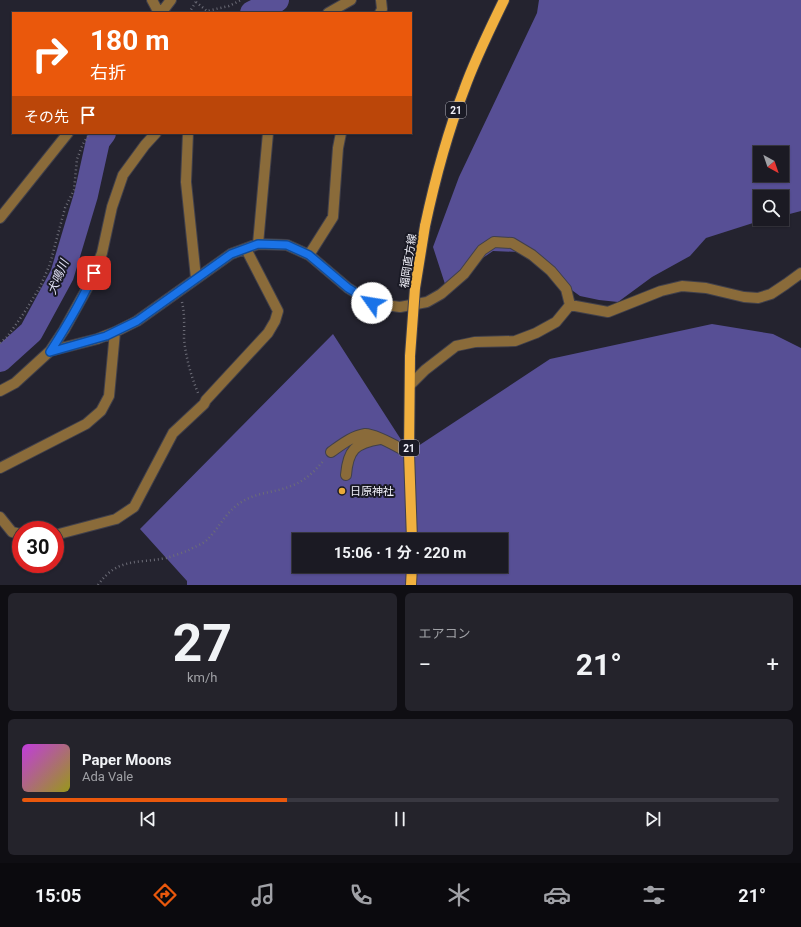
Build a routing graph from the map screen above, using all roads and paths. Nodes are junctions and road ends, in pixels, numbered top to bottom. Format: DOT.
graph roads {
  1 [pos="152,0"];
  2 [pos="171,0"];
  3 [pos="241,0"];
  4 [pos="351,0"];
  5 [pos="381,0"];
  6 [pos="504,0"];
  7 [pos="196,1"];
  8 [pos="159,12"];
  9 [pos="161,12"];
  10 [pos="190,12"];
  11 [pos="330,12"];
  12 [pos="380,12"];
  13 [pos="67,134"];
  14 [pos="89,134"];
  15 [pos="155,134"];
  16 [pos="188,134"];
  17 [pos="268,134"];
  18 [pos="341,134"];
  19 [pos="0,218"];
  20 [pos="258,244"];
  21 [pos="246,249"];
  22 [pos="309,255"];
  23 [pos="801,272"];
  24 [pos="196,278"];
  25 [pos="177,293"];
  26 [pos="570,305"];
  27 [pos="115,332"];
  28 [pos="0,344"];
  29 [pos="50,352"];
  30 [pos="410,385"];
  31 [pos="0,392"];
  32 [pos="204,404"];
  33 [pos="382,439"];
  34 [pos="330,452"];
  35 [pos="409,453"];
  36 [pos="0,468"];
  37 [pos="346,475"];
  38 [pos="0,517"];
  39 [pos="12,532"];
  40 [pos="64,533"];
  41 [pos="412,533"];
  42 [pos="412,573"];
  43 [pos="98,585"];
  44 [pos="411,585"];
  1 -- 8 [label="street"];
  2 -- 9 [label="street"];
  3 -- 7 [label="path"];
  4 -- 11 [label="street"];
  5 -- 12 [label="street"];
  6 -- 30 [label="main road, 福岡直方線 / 21, bridge"];
  7 -- 10 [label="path"];
  13 -- 19 [label="street"];
  14 -- 28 [label="path"];
  15 -- 29 [label="street"];
  16 -- 24 [label="street"];
  17 -- 20 [label="street"];
  18 -- 22 [label="street"];
  20 -- 21 [label="street"];
  20 -- 22 [label="street"];
  21 -- 24 [label="street"];
  21 -- 32 [label="street"];
  22 -- 26 [label="street"];
  23 -- 26 [label="street"];
  24 -- 25 [label="street"];
  25 -- 27 [label="street"];
  25 -- 32 [label="path"];
  26 -- 30 [label="street"];
  27 -- 29 [label="street"];
  27 -- 36 [label="street"];
  29 -- 31 [label="street"];
  30 -- 35 [label="main road, 福岡直方線 / 21"];
  32 -- 40 [label="street"];
  33 -- 34 [label="street"];
  33 -- 35 [label="street"];
  33 -- 37 [label="street"];
  34 -- 43 [label="path"];
  35 -- 41 [label="main road, 福岡直方線 / 21"];
  38 -- 39 [label="street"];
  42 -- 44 [label="main road"];
}
